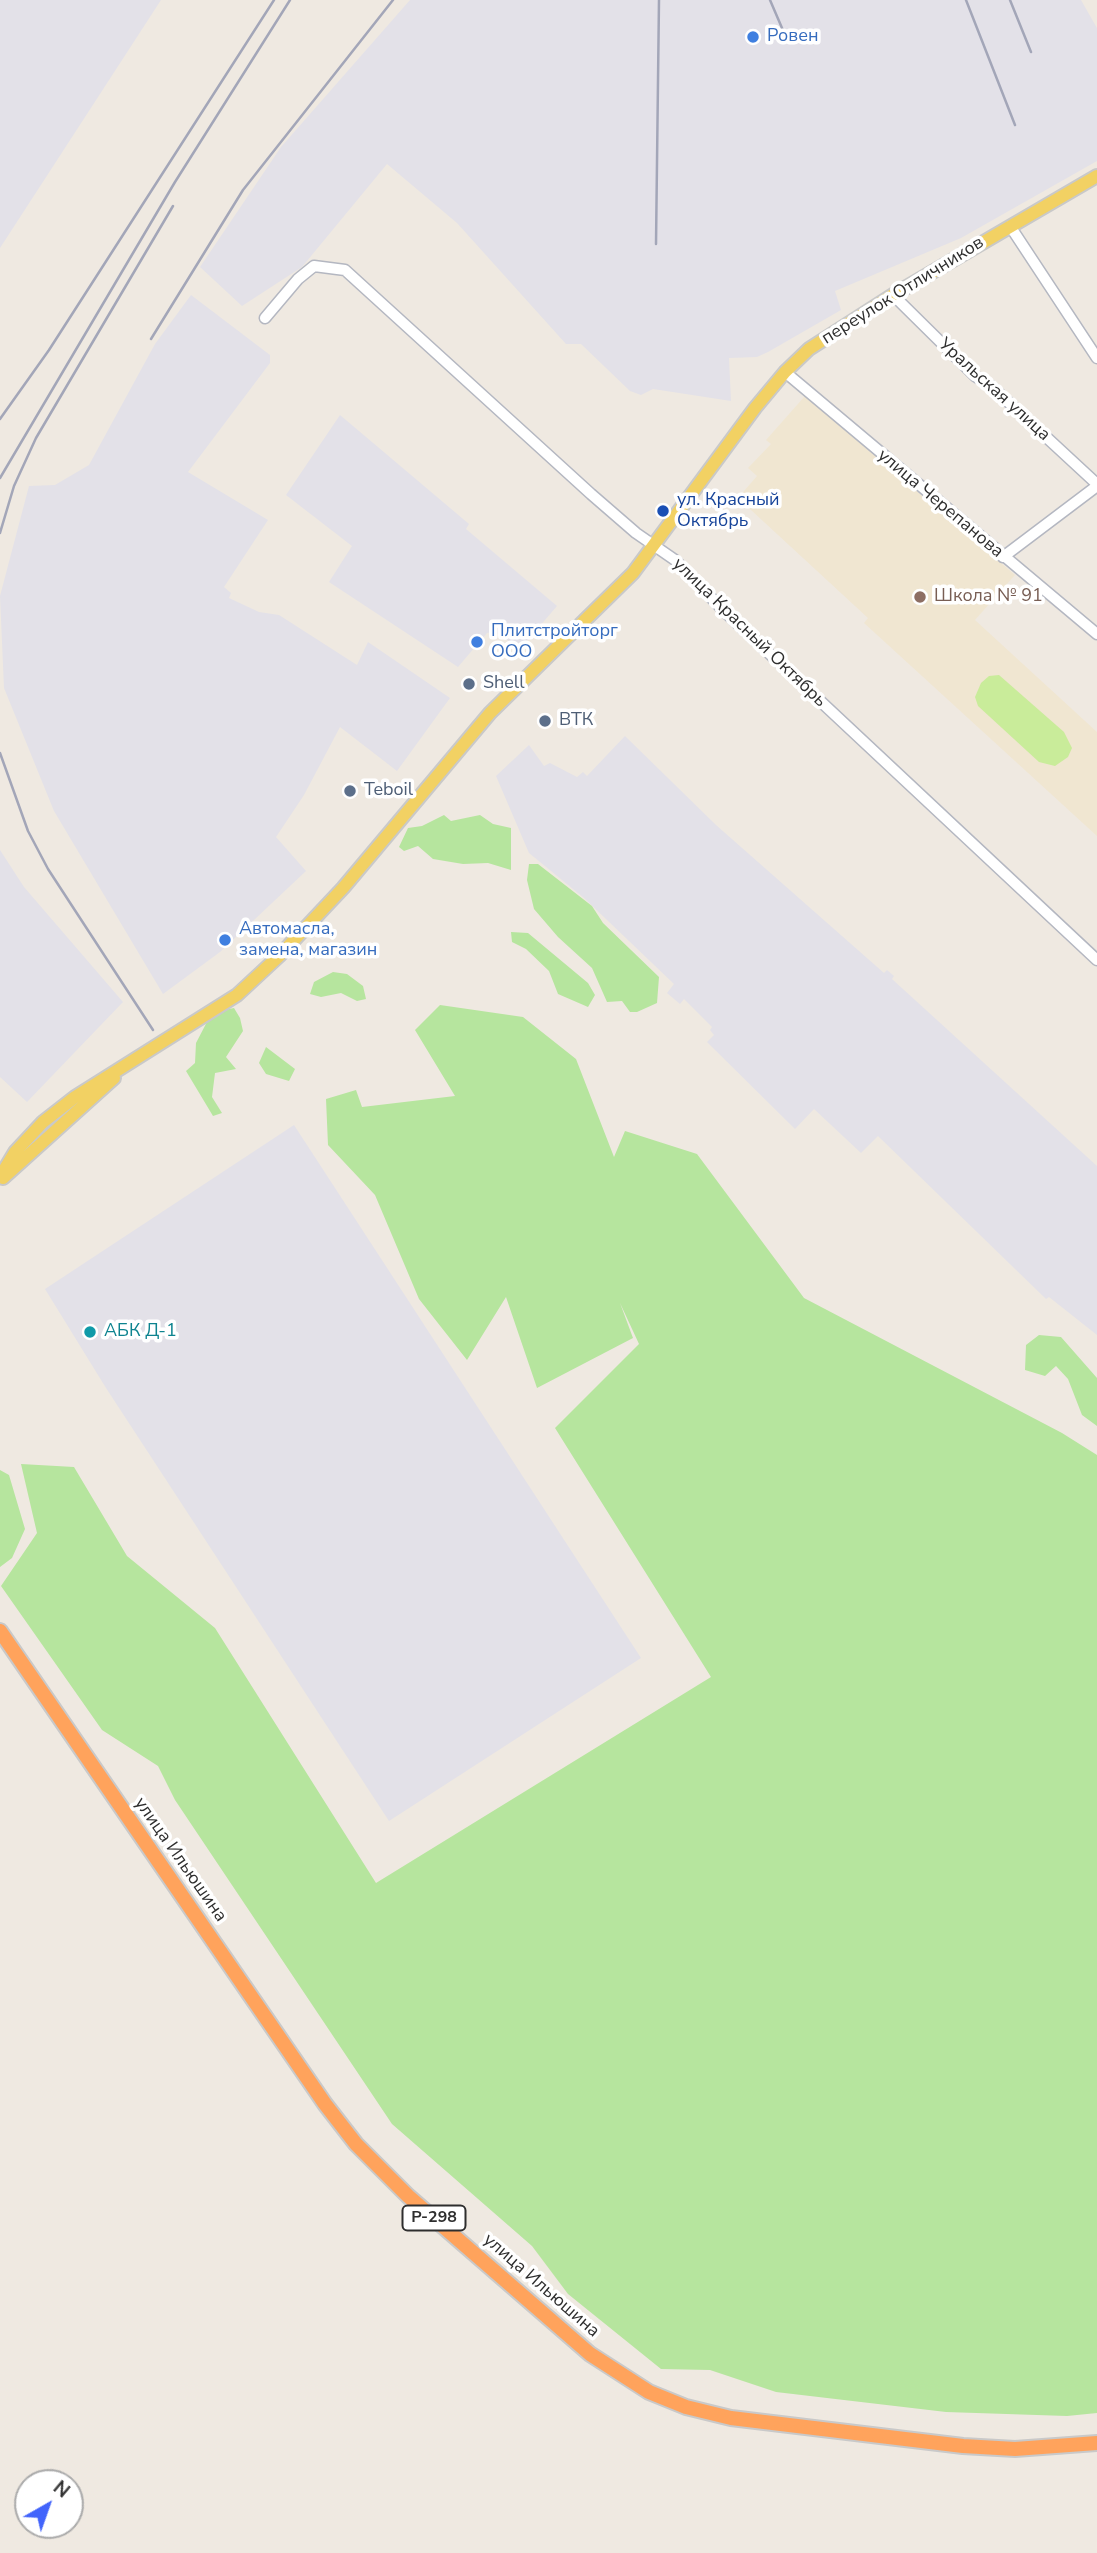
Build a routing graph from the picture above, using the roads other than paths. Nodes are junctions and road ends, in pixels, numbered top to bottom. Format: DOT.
graph roads {
  1 [pos="1097,176"];
  2 [pos="1010,226"];
  3 [pos="893,295"];
  4 [pos="265,318"];
  5 [pos="1097,358"];
  6 [pos="785,372"];
  7 [pos="1097,485"];
  8 [pos="654,546"];
  9 [pos="1003,557"];
  10 [pos="1097,634"];
  11 [pos="1097,960"];
  12 [pos="0,1179"];
  13 [pos="0,1631"];
  14 [pos="1097,2444"];
  1 -- 2 [label="main road, переулок Отличников"];
  2 -- 3 [label="main road, переулок Отличников"];
  2 -- 5 [label="street"];
  3 -- 6 [label="main road, переулок Отличников"];
  3 -- 7 [label="street, Уральская улица"];
  4 -- 8 [label="street, улица Красный Октябрь"];
  6 -- 8 [label="main road, переулок Отличников"];
  6 -- 9 [label="street, улица Черепанова"];
  7 -- 9 [label="street"];
  8 -- 11 [label="street, улица Красный Октябрь"];
  8 -- 12 [label="main road, переулок Отличников"];
  9 -- 10 [label="street, улица Черепанова"];
  13 -- 14 [label="highway, улица Ильюшина / Р-298"];
}
